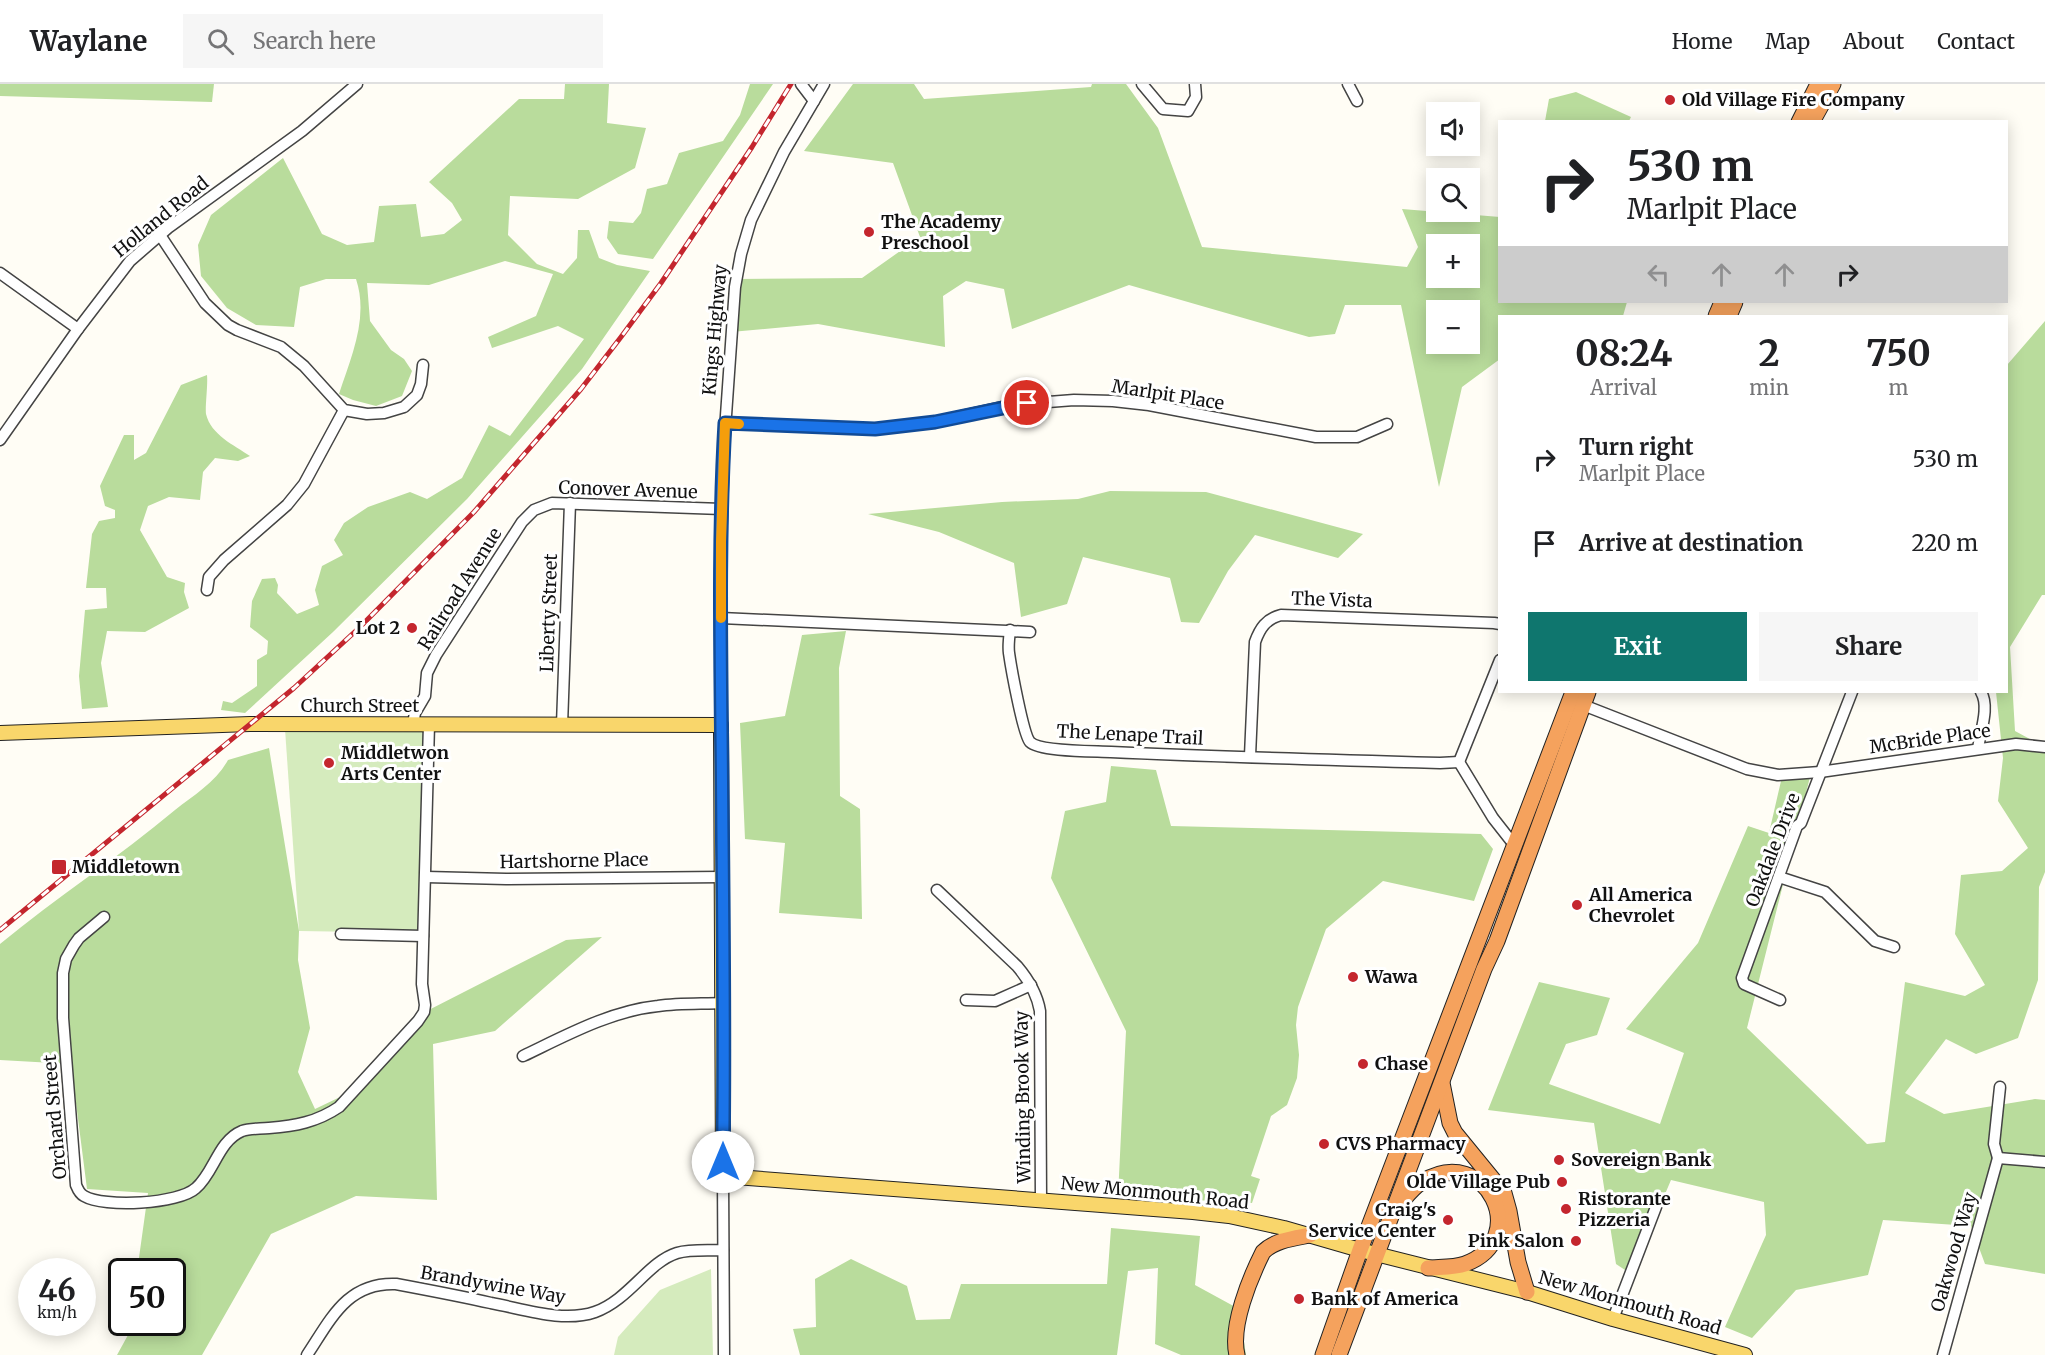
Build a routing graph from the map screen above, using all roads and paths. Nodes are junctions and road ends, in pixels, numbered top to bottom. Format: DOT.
graph roads {
  1 [pos="357,84"];
  2 [pos="801,84"];
  3 [pos="824,84"];
  4 [pos="1142,84"];
  5 [pos="1195,84"];
  6 [pos="1348,84"];
  7 [pos="1818,84"];
  8 [pos="1833,84"];
  9 [pos="814,101"];
  10 [pos="1357,101"];
  11 [pos="1800,120"];
  12 [pos="1813,120"];
  13 [pos="160,235"];
  14 [pos="0,273"];
  15 [pos="78,329"];
  16 [pos="423,365"];
  17 [pos="344,410"];
  18 [pos="725,423"];
  19 [pos="1388,424"];
  20 [pos="0,440"];
  21 [pos="570,503"];
  22 [pos="722,509"];
  23 [pos="534,510"];
  24 [pos="207,590"];
  25 [pos="721,618"];
  26 [pos="1498,624"];
  27 [pos="1010,630"];
  28 [pos="1030,632"];
  29 [pos="1498,665"];
  30 [pos="1573,693"];
  31 [pos="1852,693"];
  32 [pos="1982,693"];
  33 [pos="1586,698"];
  34 [pos="413,724"];
  35 [pos="429,724"];
  36 [pos="720,724"];
  37 [pos="562,725"];
  38 [pos="0,733"];
  39 [pos="2045,747"];
  40 [pos="1978,748"];
  41 [pos="1250,756"];
  42 [pos="1459,762"];
  43 [pos="1820,772"];
  44 [pos="1515,846"];
  45 [pos="426,877"];
  46 [pos="722,877"];
  47 [pos="1779,877"];
  48 [pos="937,890"];
  49 [pos="104,917"];
  50 [pos="341,934"];
  51 [pos="423,936"];
  52 [pos="1894,947"];
  53 [pos="1031,985"];
  54 [pos="1780,999"];
  55 [pos="966,1000"];
  56 [pos="723,1003"];
  57 [pos="523,1056"];
  58 [pos="1442,1082"];
  59 [pos="2000,1087"];
  60 [pos="1998,1158"];
  61 [pos="2045,1162"];
  62 [pos="723,1176"];
  63 [pos="1041,1200"];
  64 [pos="1656,1207"];
  65 [pos="1393,1211"];
  66 [pos="1310,1235"];
  67 [pos="1360,1250"];
  68 [pos="723,1251"];
  69 [pos="1377,1255"];
  70 [pos="1428,1268"];
  71 [pos="1527,1292"];
  72 [pos="1613,1319"];
  73 [pos="1325,1349"];
  74 [pos="1715,1351"];
  75 [pos="307,1355"];
  76 [pos="724,1355"];
  77 [pos="1237,1355"];
  78 [pos="1316,1355"];
  79 [pos="1339,1355"];
  80 [pos="1745,1355"];
  81 [pos="1943,1355"];
  1 -- 13 [label="street, Holland Road"];
  2 -- 9 [label="street"];
  3 -- 9 [label="street, Kings Highway"];
  4 -- 5 [label="street"];
  6 -- 10 [label="street"];
  7 -- 11 [label="highway"];
  8 -- 12 [label="highway"];
  9 -- 18 [label="street, Kings Highway"];
  13 -- 15 [label="street, Holland Road"];
  13 -- 17 [label="street"];
  14 -- 15 [label="street"];
  15 -- 20 [label="street, Holland Road"];
  16 -- 17 [label="street"];
  17 -- 24 [label="street"];
  18 -- 19 [label="street, Marlpit Place"];
  18 -- 22 [label="street, Kings Highway"];
  21 -- 22 [label="street, Conover Avenue"];
  21 -- 23 [label="street, Conover Avenue"];
  21 -- 37 [label="street, Liberty Street"];
  22 -- 25 [label="street, Kings Highway"];
  23 -- 34 [label="street, Railroad Avenue"];
  25 -- 27 [label="street"];
  25 -- 36 [label="street, Kings Highway"];
  26 -- 41 [label="street, The Vista"];
  27 -- 28 [label="street"];
  27 -- 41 [label="street, The Lenape Trail"];
  29 -- 42 [label="street"];
  30 -- 44 [label="highway"];
  31 -- 43 [label="street, Oakdale Drive"];
  32 -- 40 [label="street"];
  33 -- 43 [label="street, McBride Place"];
  33 -- 58 [label="highway"];
  34 -- 35 [label="main road, Church Street"];
  34 -- 38 [label="main road, Church Street"];
  35 -- 37 [label="main road, Church Street"];
  35 -- 45 [label="street, Orchard Street"];
  36 -- 37 [label="main road, Church Street"];
  36 -- 46 [label="main road, Kings Highway"];
  39 -- 40 [label="street, McBride Place"];
  40 -- 43 [label="street, McBride Place"];
  41 -- 42 [label="street, The Lenape Trail"];
  42 -- 44 [label="street"];
  43 -- 47 [label="street, Oakdale Drive"];
  44 -- 67 [label="highway"];
  45 -- 46 [label="street, Hartshorne Place"];
  45 -- 51 [label="street, Orchard Street"];
  46 -- 56 [label="main road, Kings Highway"];
  47 -- 52 [label="street"];
  47 -- 54 [label="street, Oakdale Drive"];
  48 -- 53 [label="street, Winding Brook Way"];
  49 -- 51 [label="street, Orchard Street"];
  50 -- 51 [label="street"];
  53 -- 55 [label="street"];
  53 -- 63 [label="street, Winding Brook Way"];
  56 -- 57 [label="street"];
  56 -- 62 [label="main road, Kings Highway"];
  58 -- 65 [label="highway"];
  58 -- 71 [label="highway"];
  59 -- 60 [label="street"];
  60 -- 61 [label="street"];
  60 -- 81 [label="street, Oakwood Way"];
  62 -- 63 [label="main road, New Monmouth Road"];
  62 -- 68 [label="street, Kings Highway"];
  63 -- 66 [label="main road, New Monmouth Road"];
  64 -- 72 [label="street"];
  65 -- 69 [label="highway"];
  65 -- 70 [label="highway"];
  66 -- 67 [label="main road, New Monmouth Road"];
  66 -- 77 [label="highway"];
  67 -- 69 [label="main road, New Monmouth Road"];
  67 -- 73 [label="highway"];
  68 -- 75 [label="street, Brandywine Way"];
  68 -- 76 [label="street, Kings Highway"];
  69 -- 70 [label="main road, New Monmouth Road"];
  69 -- 79 [label="highway"];
  70 -- 71 [label="main road, New Monmouth Road"];
  71 -- 72 [label="main road, New Monmouth Road"];
  72 -- 74 [label="main road, New Monmouth Road"];
  73 -- 78 [label="highway"];
  74 -- 80 [label="main road, New Monmouth Road"];
}
